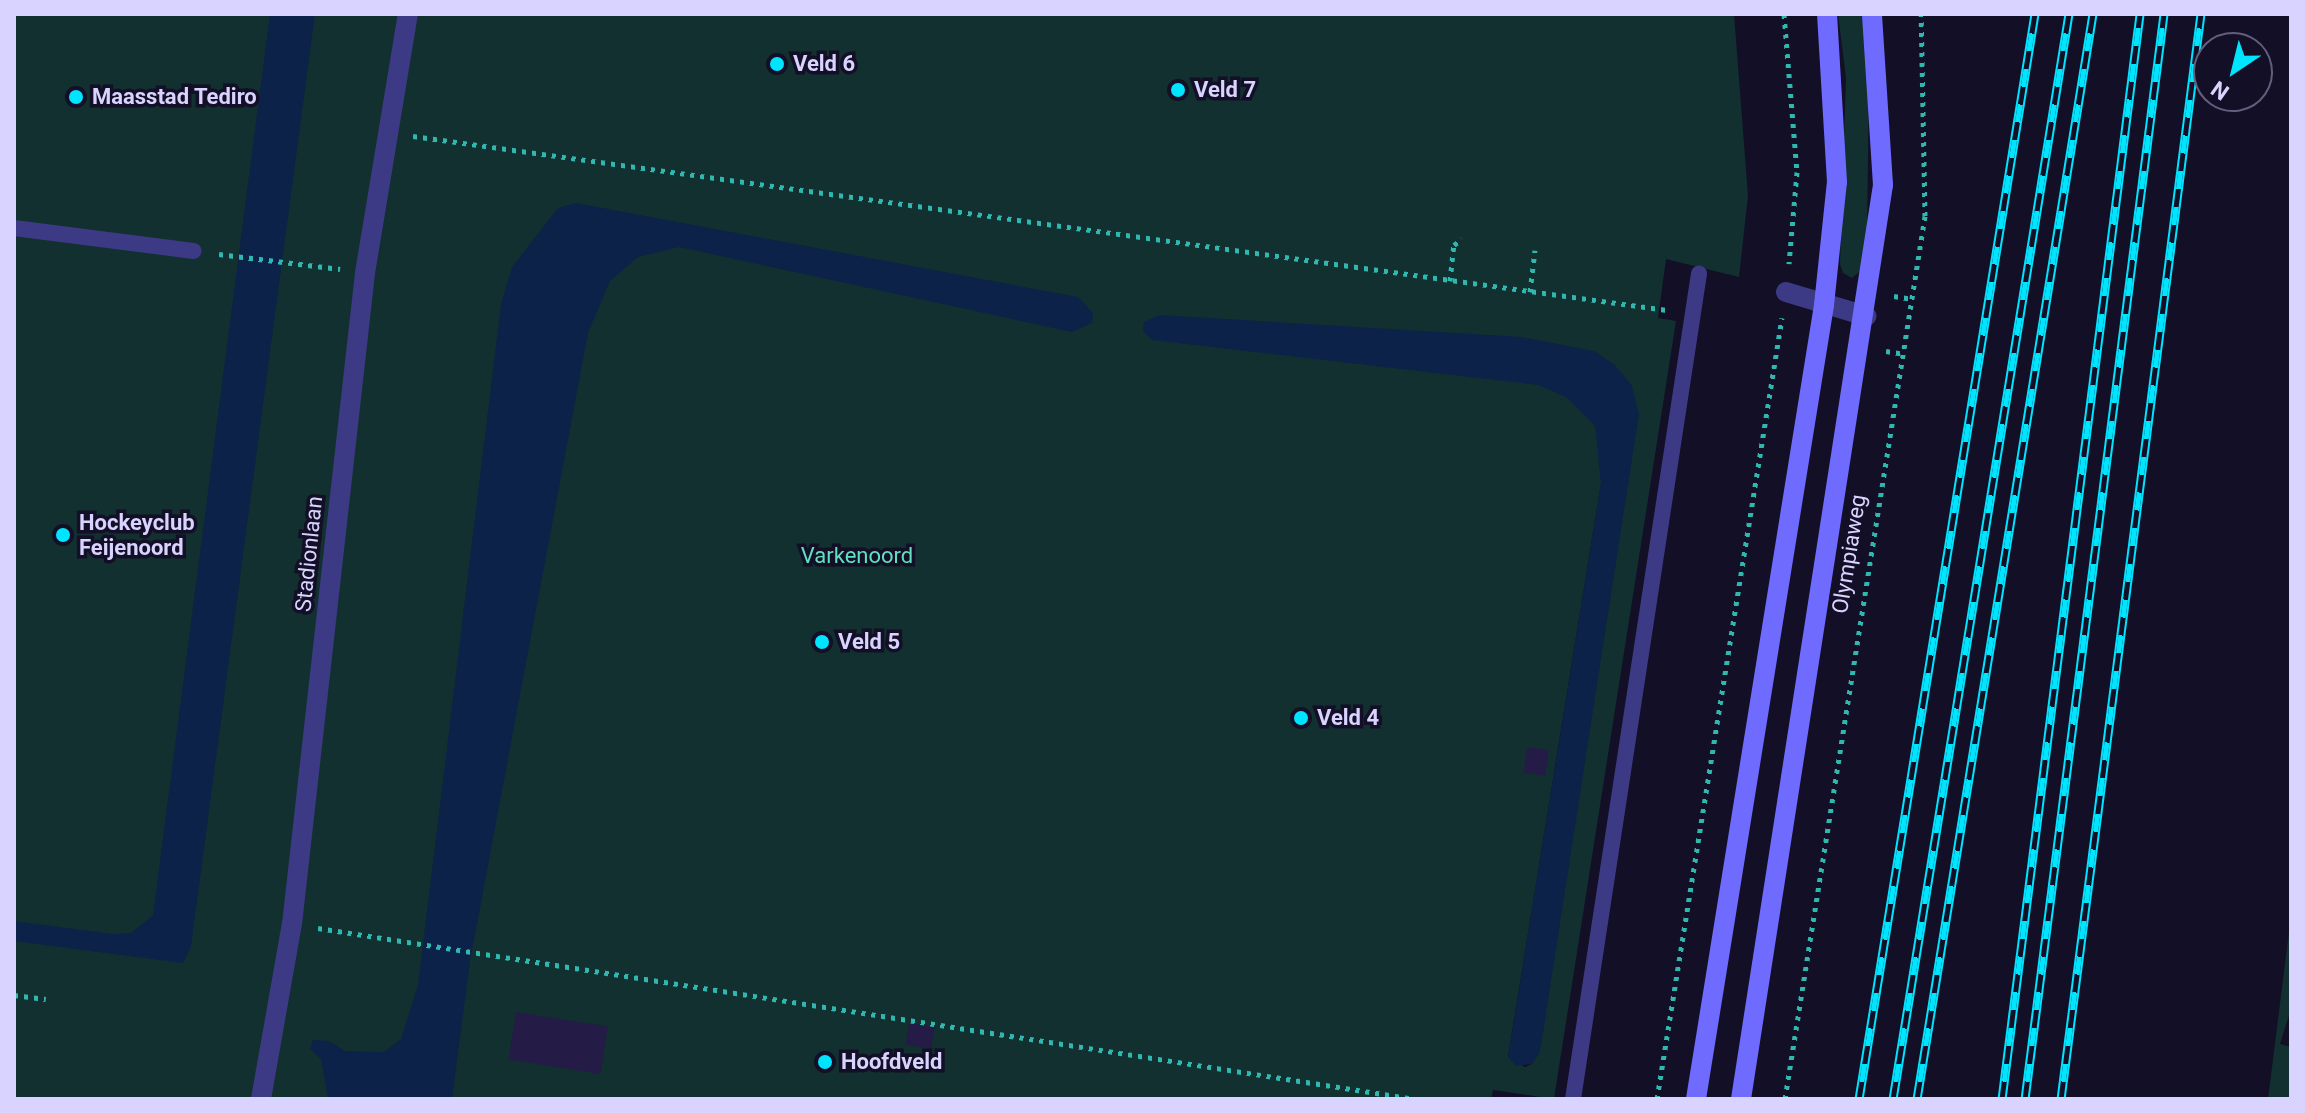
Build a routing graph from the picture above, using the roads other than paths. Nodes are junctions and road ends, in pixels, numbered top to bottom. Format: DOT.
graph roads {
  1 [pos="408,14"];
  2 [pos="1827,14"];
  3 [pos="1872,14"];
  4 [pos="14,228"];
  5 [pos="202,252"];
  6 [pos="1699,274"];
  7 [pos="1786,292"];
  8 [pos="1824,305"];
  9 [pos="1866,316"];
  10 [pos="261,1099"];
  11 [pos="1573,1099"];
  12 [pos="1696,1099"];
  13 [pos="1741,1099"];
  1 -- 10 [label="street, Stadionlaan"];
  2 -- 8 [label="main road"];
  3 -- 9 [label="main road, Olympiaweg"];
  4 -- 5 [label="lane"];
  6 -- 11 [label="lane"];
  7 -- 8 [label="street"];
  8 -- 9 [label="street"];
  8 -- 12 [label="main road"];
  9 -- 13 [label="main road, Olympiaweg"];
}
